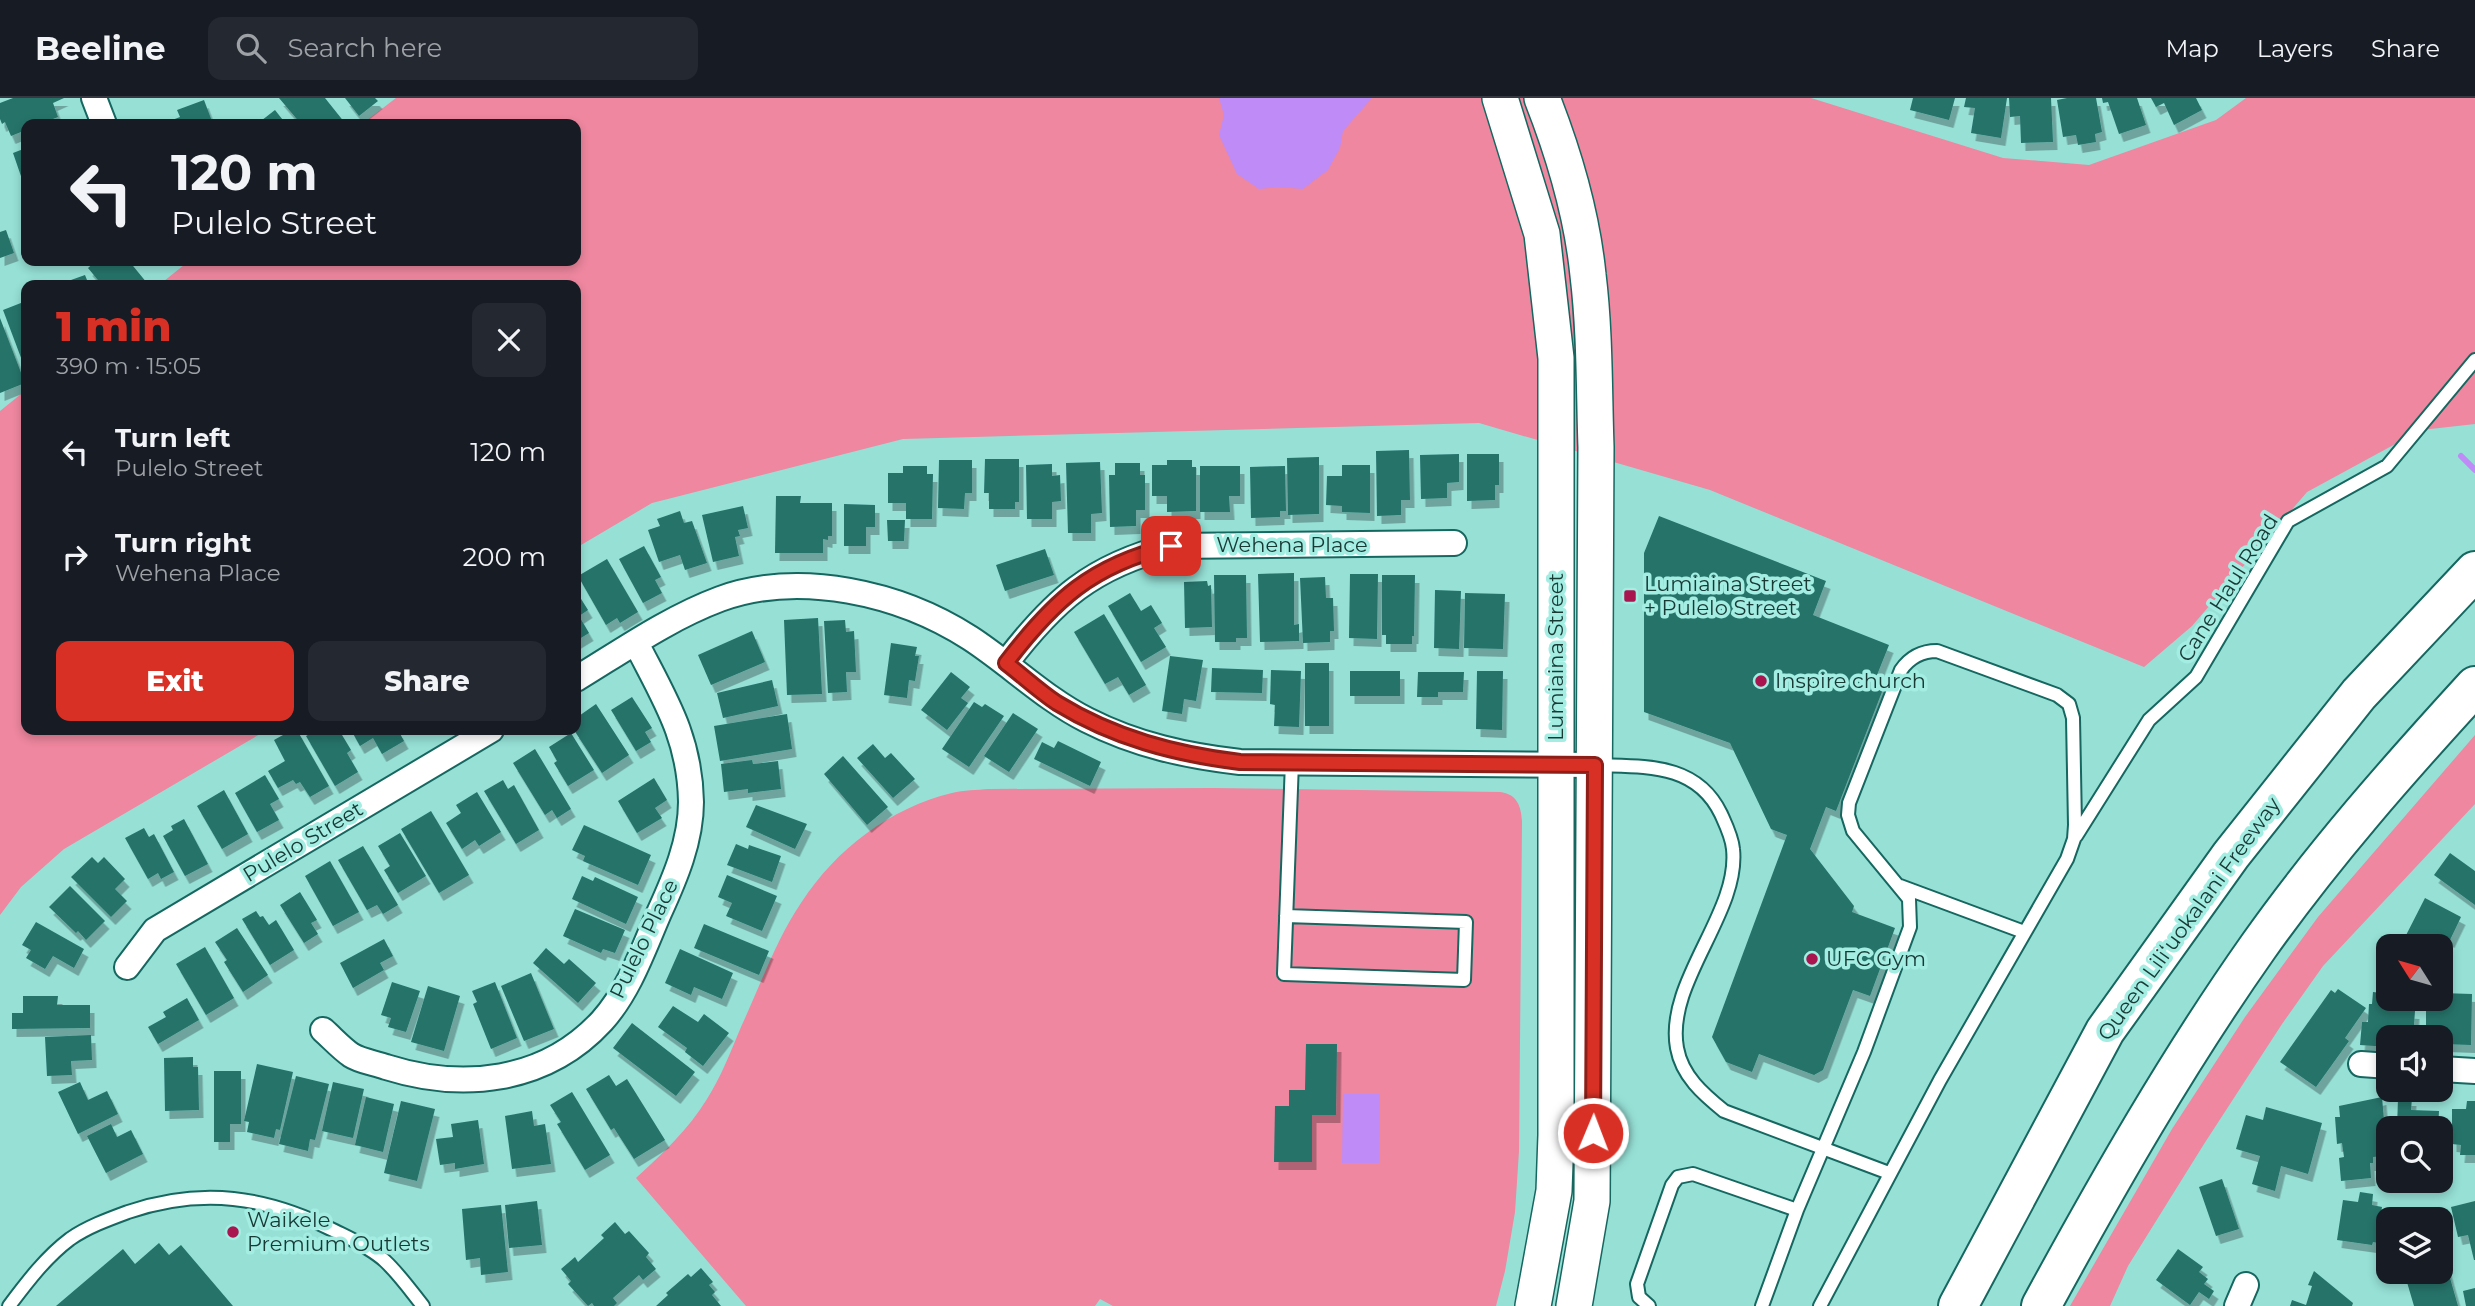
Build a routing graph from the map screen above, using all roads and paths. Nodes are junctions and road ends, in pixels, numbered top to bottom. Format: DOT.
graph roads {
  1 [pos="94,98"];
  2 [pos="1500,98"];
  3 [pos="1542,98"];
  4 [pos="102,119"];
  5 [pos="2475,360"];
  6 [pos="1454,543"];
  7 [pos="2475,571"];
  8 [pos="636,643"];
  9 [pos="1006,663"];
  10 [pos="581,676"];
  11 [pos="2475,686"];
  12 [pos="483,735"];
  13 [pos="1292,762"];
  14 [pos="1556,764"];
  15 [pos="1595,765"];
  16 [pos="2074,839"];
  17 [pos="1899,886"];
  18 [pos="1286,916"];
  19 [pos="2024,932"];
  20 [pos="127,967"];
  21 [pos="323,1030"];
  22 [pos="2361,1064"];
  23 [pos="2376,1065"];
  24 [pos="2453,1070"];
  25 [pos="2475,1071"];
  26 [pos="1824,1147"];
  27 [pos="1889,1173"];
  28 [pos="1797,1210"];
  29 [pos="9,1306"];
  30 [pos="423,1306"];
  31 [pos="1533,1306"];
  32 [pos="1574,1306"];
  33 [pos="1648,1306"];
  34 [pos="1762,1306"];
  35 [pos="1820,1306"];
  36 [pos="1958,1306"];
  37 [pos="2041,1306"];
  1 -- 4 [label="street"];
  2 -- 14 [label="main road, Lumiaina Street"];
  3 -- 15 [label="main road, Lumiaina Street"];
  5 -- 16 [label="lane, Cane Haul Road"];
  6 -- 9 [label="street, Wehena Place"];
  7 -- 36 [label="highway, Queen Liliʻuokalani Freeway"];
  8 -- 9 [label="street"];
  8 -- 10 [label="street"];
  8 -- 21 [label="street, Pulelo Place"];
  9 -- 13 [label="street"];
  11 -- 37 [label="highway"];
  12 -- 20 [label="street, Pulelo Street"];
  13 -- 14 [label="street"];
  13 -- 18 [label="lane"];
  14 -- 15 [label="street"];
  14 -- 31 [label="main road, Lumiaina Street"];
  15 -- 26 [label="lane"];
  15 -- 32 [label="main road, Lumiaina Street"];
  16 -- 17 [label="lane"];
  16 -- 19 [label="lane, Cane Haul Road"];
  17 -- 19 [label="lane"];
  17 -- 26 [label="lane"];
  18 -- 18 [label="lane"];
  19 -- 27 [label="lane, Cane Haul Road"];
  22 -- 23 [label="street"];
  24 -- 25 [label="street"];
  26 -- 27 [label="lane"];
  26 -- 28 [label="lane"];
  27 -- 35 [label="lane, Cane Haul Road"];
  28 -- 33 [label="lane"];
  28 -- 34 [label="lane"];
  29 -- 30 [label="lane"];
}
